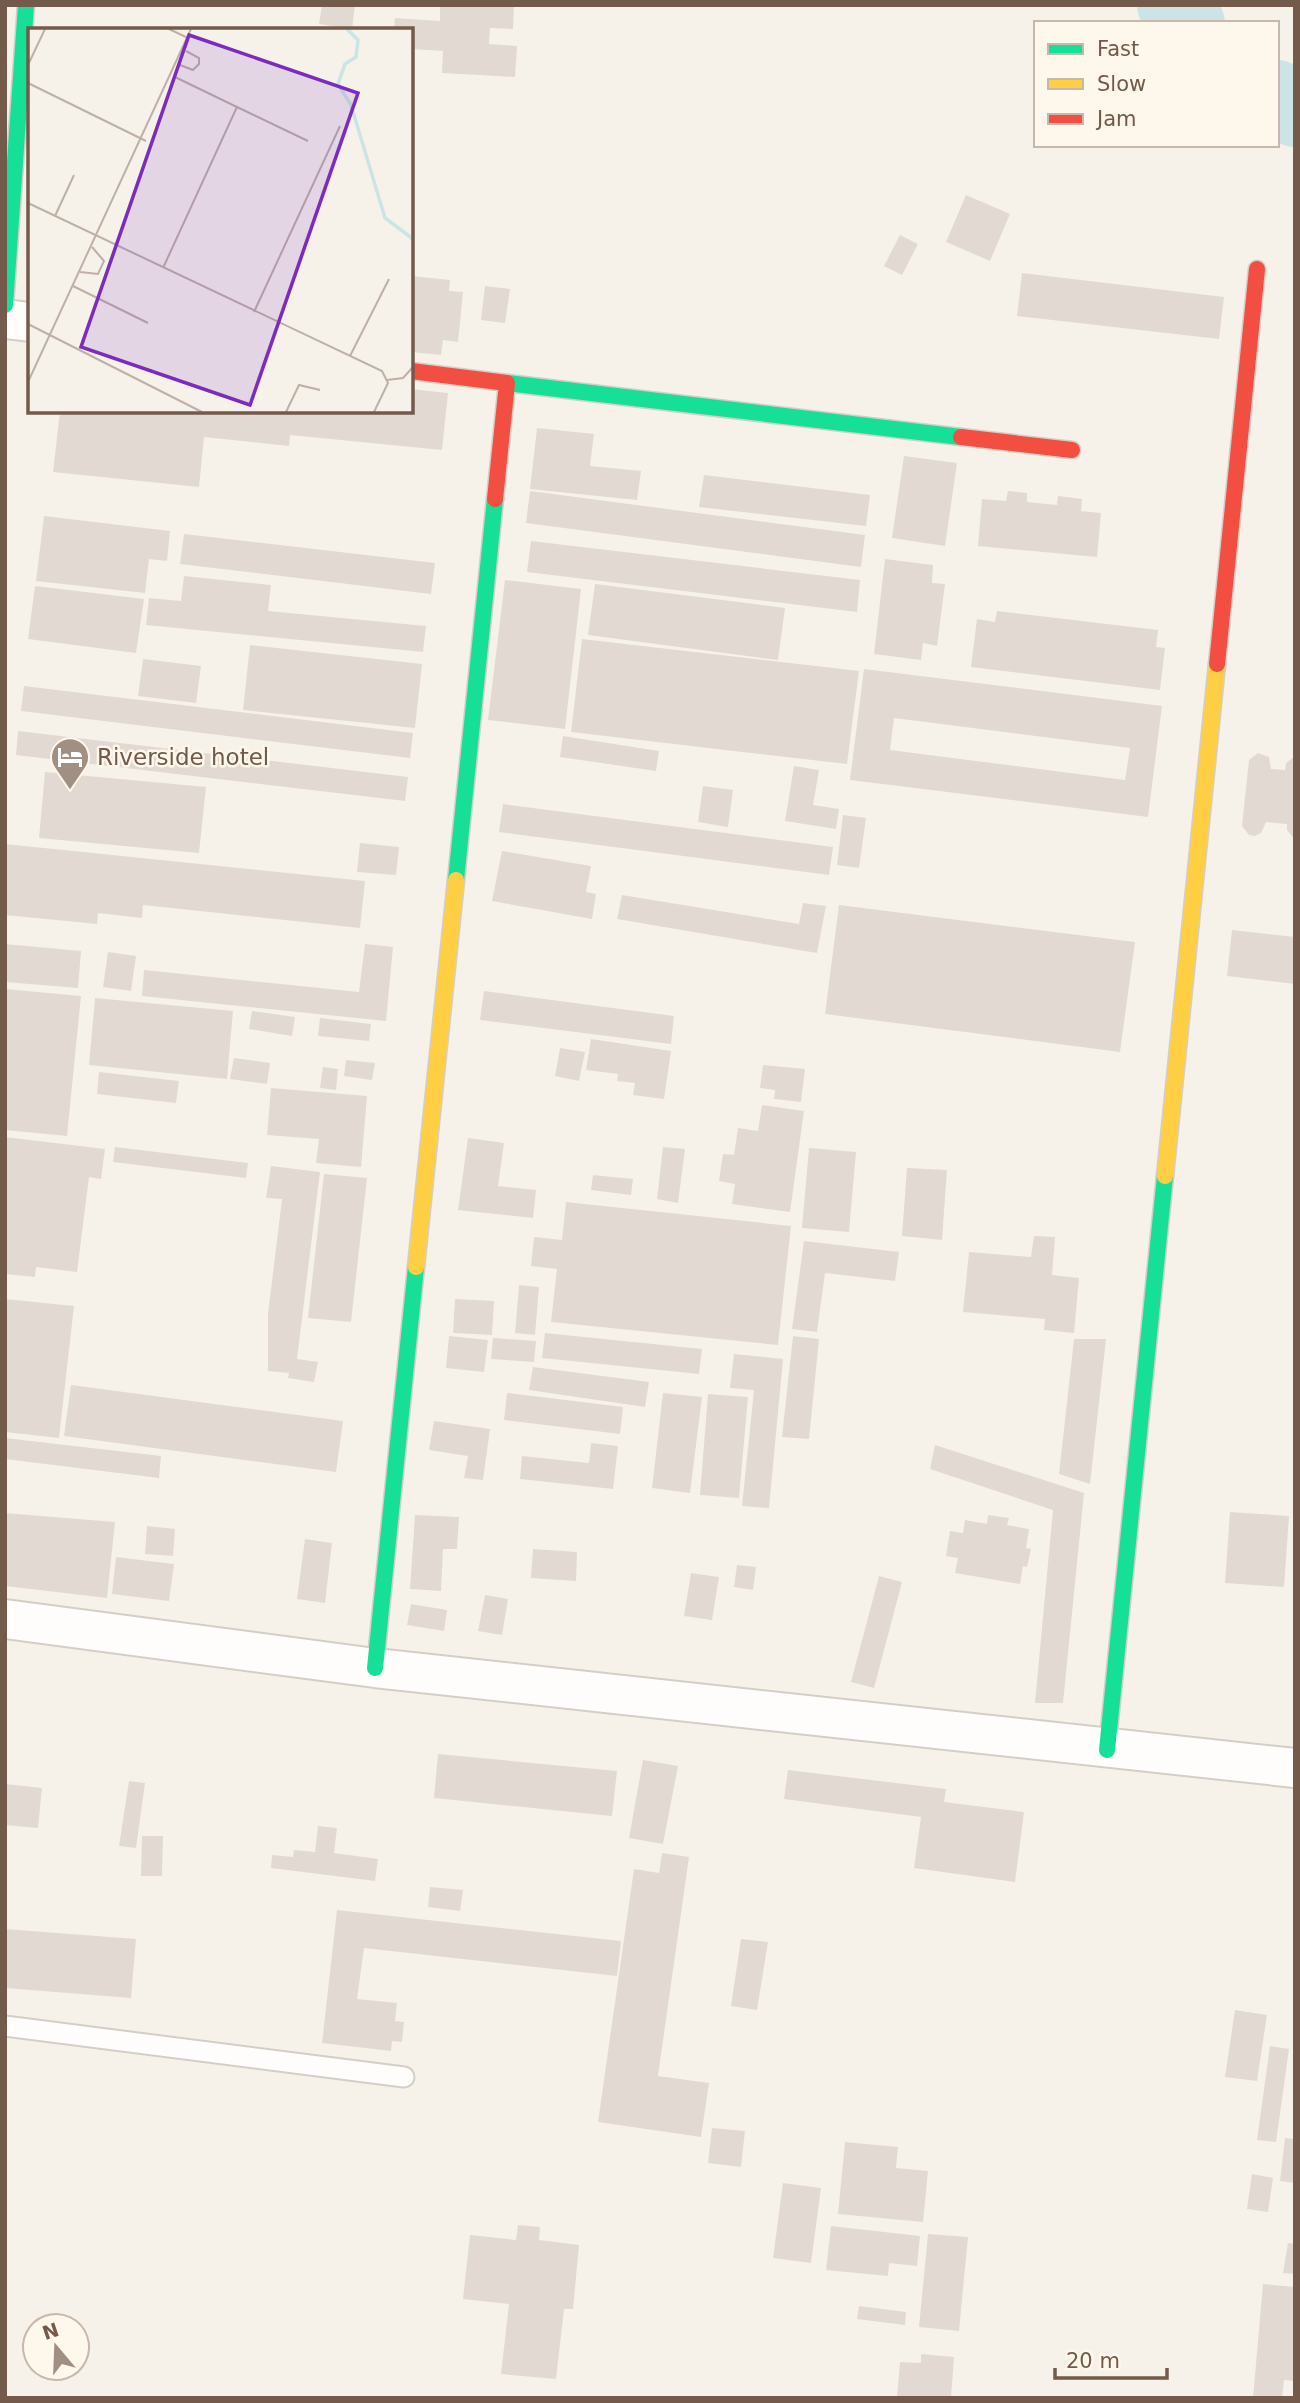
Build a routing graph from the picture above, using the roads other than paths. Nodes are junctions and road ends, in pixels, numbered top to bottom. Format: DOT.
graph roads {
  1 [pos="26,5"];
  2 [pos="25,114"];
  3 [pos="20,226"];
  4 [pos="1257,269"];
  5 [pos="5,305"];
  6 [pos="5,320"];
  7 [pos="28,322"];
  8 [pos="413,371"];
  9 [pos="507,383"];
  10 [pos="1072,450"];
  11 [pos="5,1619"];
  12 [pos="375,1668"];
  13 [pos="1107,1750"];
  14 [pos="1295,1768"];
  15 [pos="5,2026"];
  16 [pos="404,2077"];
  1 -- 2 [label="main road"];
  2 -- 3 [label="main road"];
  3 -- 5 [label="main road"];
  4 -- 13 [label="main road"];
  6 -- 7 [label="street"];
  8 -- 9 [label="main road"];
  9 -- 10 [label="main road"];
  9 -- 12 [label="main road"];
  11 -- 12 [label="street"];
  12 -- 13 [label="street"];
  13 -- 14 [label="street"];
  15 -- 16 [label="lane"];
}
